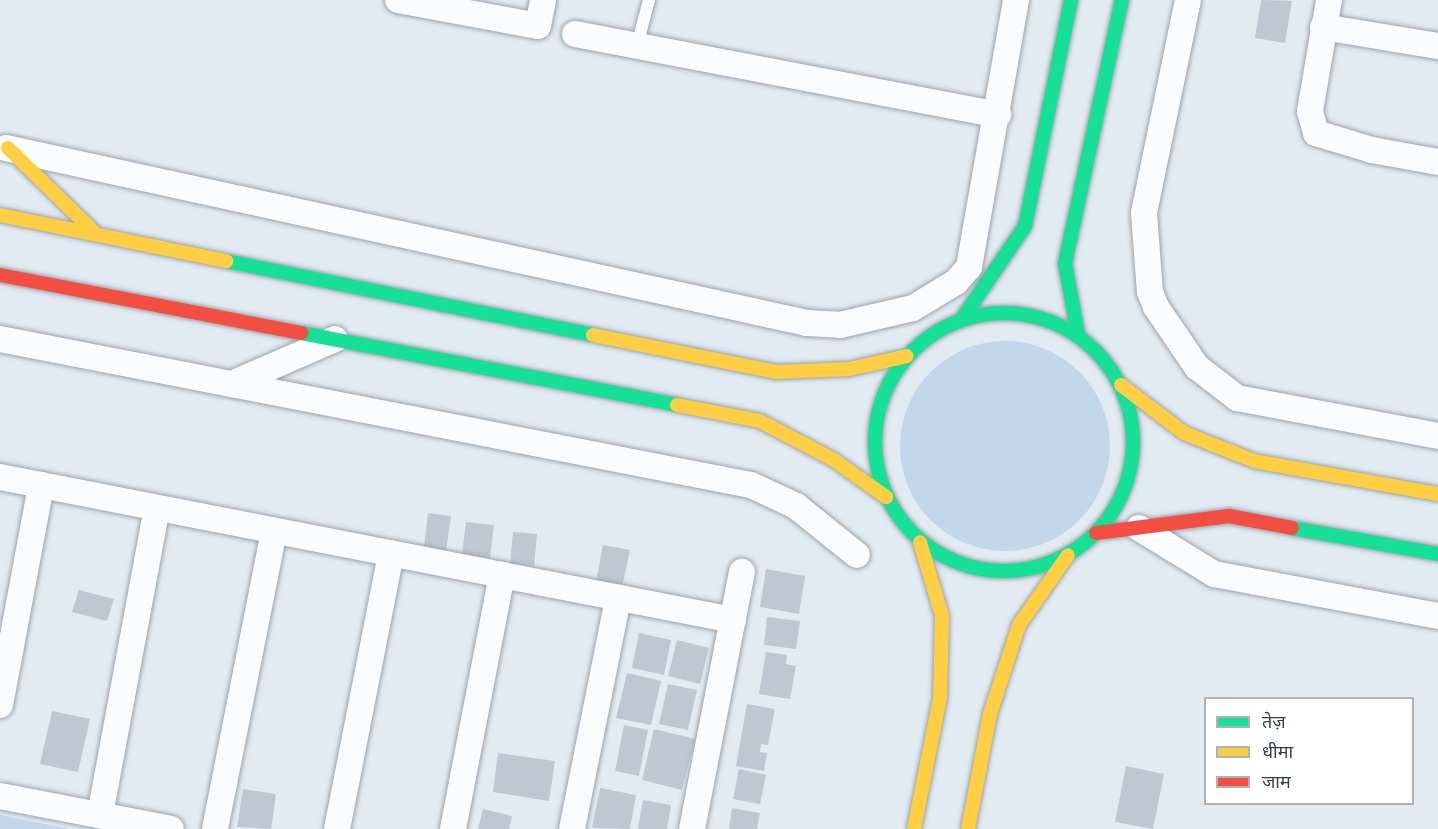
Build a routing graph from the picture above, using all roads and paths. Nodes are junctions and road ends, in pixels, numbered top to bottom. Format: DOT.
graph roads {
  1 [pos="398,0"];
  2 [pos="543,0"];
  3 [pos="648,0"];
  4 [pos="1016,0"];
  5 [pos="1071,0"];
  6 [pos="1122,0"];
  7 [pos="1188,0"];
  8 [pos="1329,0"];
  9 [pos="1323,27"];
  10 [pos="575,34"];
  11 [pos="637,46"];
  12 [pos="1438,46"];
  13 [pos="998,115"];
  14 [pos="4,148"];
  15 [pos="1438,162"];
  16 [pos="0,215"];
  17 [pos="94,232"];
  18 [pos="0,274"];
  19 [pos="962,319"];
  20 [pos="1078,334"];
  21 [pos="0,339"];
  22 [pos="334,339"];
  23 [pos="907,356"];
  24 [pos="234,383"];
  25 [pos="1121,385"];
  26 [pos="1438,436"];
  27 [pos="0,477"];
  28 [pos="41,485"];
  29 [pos="1438,494"];
  30 [pos="886,497"];
  31 [pos="157,508"];
  32 [pos="1139,528"];
  33 [pos="274,531"];
  34 [pos="1096,533"];
  35 [pos="920,542"];
  36 [pos="391,553"];
  37 [pos="1438,554"];
  38 [pos="857,555"];
  39 [pos="1068,555"];
  40 [pos="742,572"];
  41 [pos="502,575"];
  42 [pos="618,598"];
  43 [pos="1438,616"];
  44 [pos="733,620"];
  45 [pos="0,705"];
  46 [pos="0,796"];
  47 [pos="100,815"];
  48 [pos="171,829"];
  49 [pos="215,829"];
  50 [pos="337,829"];
  51 [pos="453,829"];
  52 [pos="572,829"];
  53 [pos="692,829"];
  54 [pos="914,829"];
  55 [pos="968,829"];
  1 -- 2 [label="street"];
  3 -- 11 [label="lane"];
  4 -- 13 [label="street"];
  5 -- 19 [label="street"];
  6 -- 20 [label="street"];
  7 -- 26 [label="street"];
  8 -- 9 [label="street"];
  9 -- 12 [label="street"];
  9 -- 15 [label="street"];
  10 -- 11 [label="street"];
  11 -- 13 [label="street"];
  13 -- 14 [label="street"];
  14 -- 17 [label="street"];
  16 -- 17 [label="street"];
  17 -- 23 [label="street"];
  18 -- 22 [label="street"];
  19 -- 20 [label="street"];
  19 -- 23 [label="street"];
  20 -- 25 [label="street"];
  21 -- 24 [label="street"];
  22 -- 24 [label="street"];
  22 -- 30 [label="street"];
  23 -- 30 [label="street"];
  24 -- 38 [label="street"];
  25 -- 29 [label="street"];
  25 -- 34 [label="street"];
  27 -- 28 [label="street"];
  28 -- 31 [label="street"];
  28 -- 45 [label="street"];
  30 -- 35 [label="street"];
  31 -- 33 [label="street"];
  31 -- 47 [label="street"];
  32 -- 34 [label="street"];
  32 -- 37 [label="street"];
  32 -- 43 [label="street"];
  33 -- 36 [label="street"];
  33 -- 49 [label="street"];
  34 -- 39 [label="street"];
  35 -- 39 [label="street"];
  35 -- 54 [label="street"];
  36 -- 41 [label="street"];
  36 -- 50 [label="street"];
  39 -- 55 [label="street"];
  40 -- 44 [label="street"];
  41 -- 42 [label="street"];
  41 -- 51 [label="street"];
  42 -- 44 [label="street"];
  42 -- 52 [label="street"];
  44 -- 53 [label="street"];
  46 -- 47 [label="street"];
  47 -- 48 [label="street"];
}
